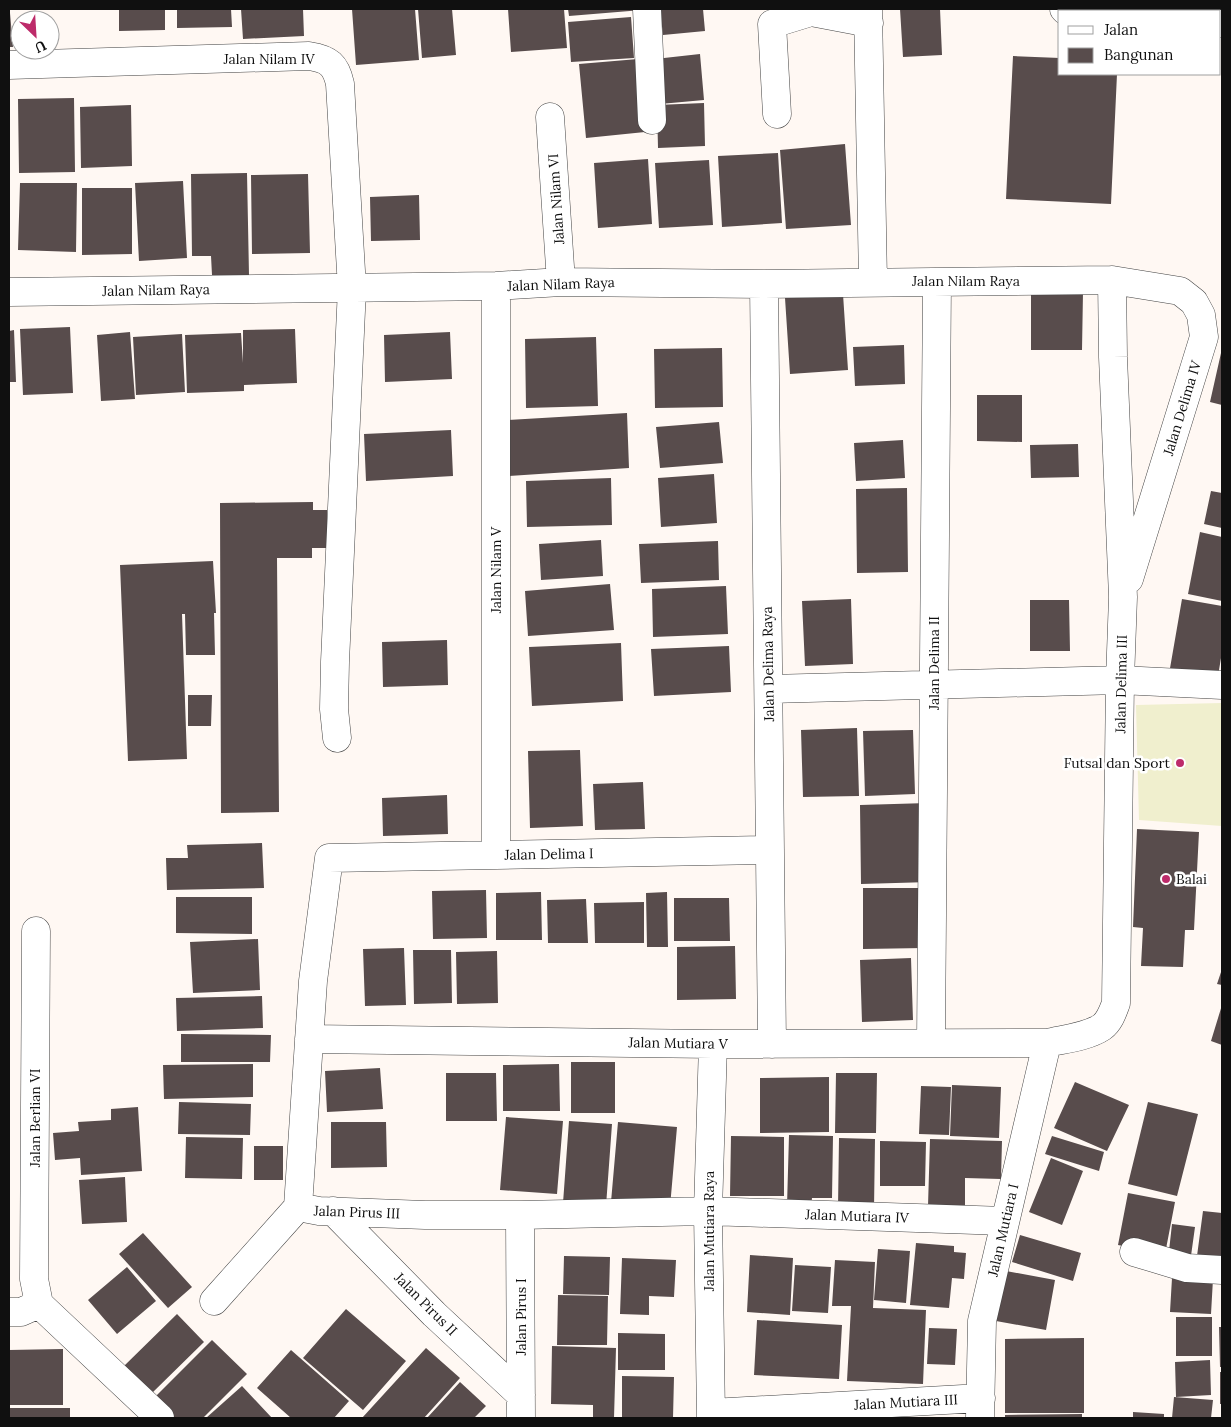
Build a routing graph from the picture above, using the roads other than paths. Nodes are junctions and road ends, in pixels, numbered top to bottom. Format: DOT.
graph roads {
  1 [pos="647,9"];
  2 [pos="868,16"];
  3 [pos="9,65"];
  4 [pos="777,114"];
  5 [pos="550,117"];
  6 [pos="652,120"];
  7 [pos="1112,280"];
  8 [pos="561,282"];
  9 [pos="873,282"];
  10 [pos="937,282"];
  11 [pos="764,284"];
  12 [pos="496,286"];
  13 [pos="352,288"];
  14 [pos="9,292"];
  15 [pos="1123,597"];
  16 [pos="1120,680"];
  17 [pos="1222,685"];
  18 [pos="934,686"];
  19 [pos="768,689"];
  20 [pos="337,738"];
  21 [pos="770,850"];
  22 [pos="496,854"];
  23 [pos="329,858"];
  24 [pos="36,931"];
  25 [pos="309,1039"];
  26 [pos="713,1044"];
  27 [pos="772,1044"];
  28 [pos="931,1044"];
  29 [pos="1047,1044"];
  30 [pos="298,1207"];
  31 [pos="333,1211"];
  32 [pos="708,1211"];
  33 [pos="520,1215"];
  34 [pos="1006,1221"];
  35 [pos="1134,1252"];
  36 [pos="1222,1270"];
  37 [pos="214,1301"];
  38 [pos="39,1304"];
  39 [pos="9,1312"];
  40 [pos="521,1407"];
  41 [pos="981,1408"];
  42 [pos="711,1416"];
  43 [pos="160,1418"];
  1 -- 6 [label="street"];
  2 -- 4 [label="street"];
  2 -- 9 [label="street"];
  3 -- 13 [label="street, Jalan Nilam IV"];
  5 -- 8 [label="street, Jalan Nilam VI"];
  7 -- 10 [label="street, Jalan Nilam Raya"];
  7 -- 15 [label="street, Jalan Delima III"];
  7 -- 15 [label="street, Jalan Delima IV"];
  8 -- 11 [label="street, Jalan Nilam Raya"];
  8 -- 12 [label="street, Jalan Nilam Raya"];
  9 -- 10 [label="street, Jalan Nilam Raya"];
  9 -- 11 [label="street, Jalan Nilam Raya"];
  10 -- 18 [label="street, Jalan Delima II"];
  11 -- 19 [label="street, Jalan Delima Raya"];
  12 -- 13 [label="street, Jalan Nilam Raya"];
  12 -- 22 [label="street, Jalan Nilam V"];
  13 -- 14 [label="street, Jalan Nilam Raya"];
  13 -- 20 [label="street, Jalan Nilam IV"];
  15 -- 16 [label="street, Jalan Delima III"];
  16 -- 17 [label="street"];
  16 -- 18 [label="street"];
  16 -- 29 [label="street, Jalan Delima III"];
  18 -- 19 [label="street"];
  18 -- 28 [label="street, Jalan Delima II"];
  19 -- 21 [label="street, Jalan Delima Raya"];
  21 -- 22 [label="street, Jalan Delima I"];
  21 -- 27 [label="street, Jalan Delima Raya"];
  22 -- 23 [label="street, Jalan Delima I"];
  23 -- 25 [label="street, Jalan Pirus III"];
  24 -- 38 [label="street, Jalan Berlian VI"];
  25 -- 26 [label="street, Jalan Mutiara V"];
  25 -- 30 [label="street, Jalan Pirus III"];
  26 -- 27 [label="street, Jalan Mutiara V"];
  26 -- 32 [label="street, Jalan Mutiara Raya"];
  27 -- 28 [label="street, Jalan Mutiara V"];
  28 -- 29 [label="street, Jalan Mutiara V"];
  29 -- 34 [label="street, Jalan Mutiara I"];
  30 -- 31 [label="street, Jalan Pirus III"];
  30 -- 37 [label="street"];
  31 -- 33 [label="street, Jalan Pirus III"];
  31 -- 40 [label="street, Jalan Pirus II"];
  32 -- 33 [label="street, Jalan Pirus III"];
  32 -- 34 [label="street, Jalan Mutiara IV"];
  32 -- 42 [label="street, Jalan Mutiara Raya"];
  33 -- 40 [label="street, Jalan Pirus I"];
  34 -- 41 [label="street, Jalan Mutiara I"];
  35 -- 36 [label="street"];
  38 -- 39 [label="street"];
  38 -- 43 [label="street"];
  41 -- 42 [label="street, Jalan Mutiara III"];
}
